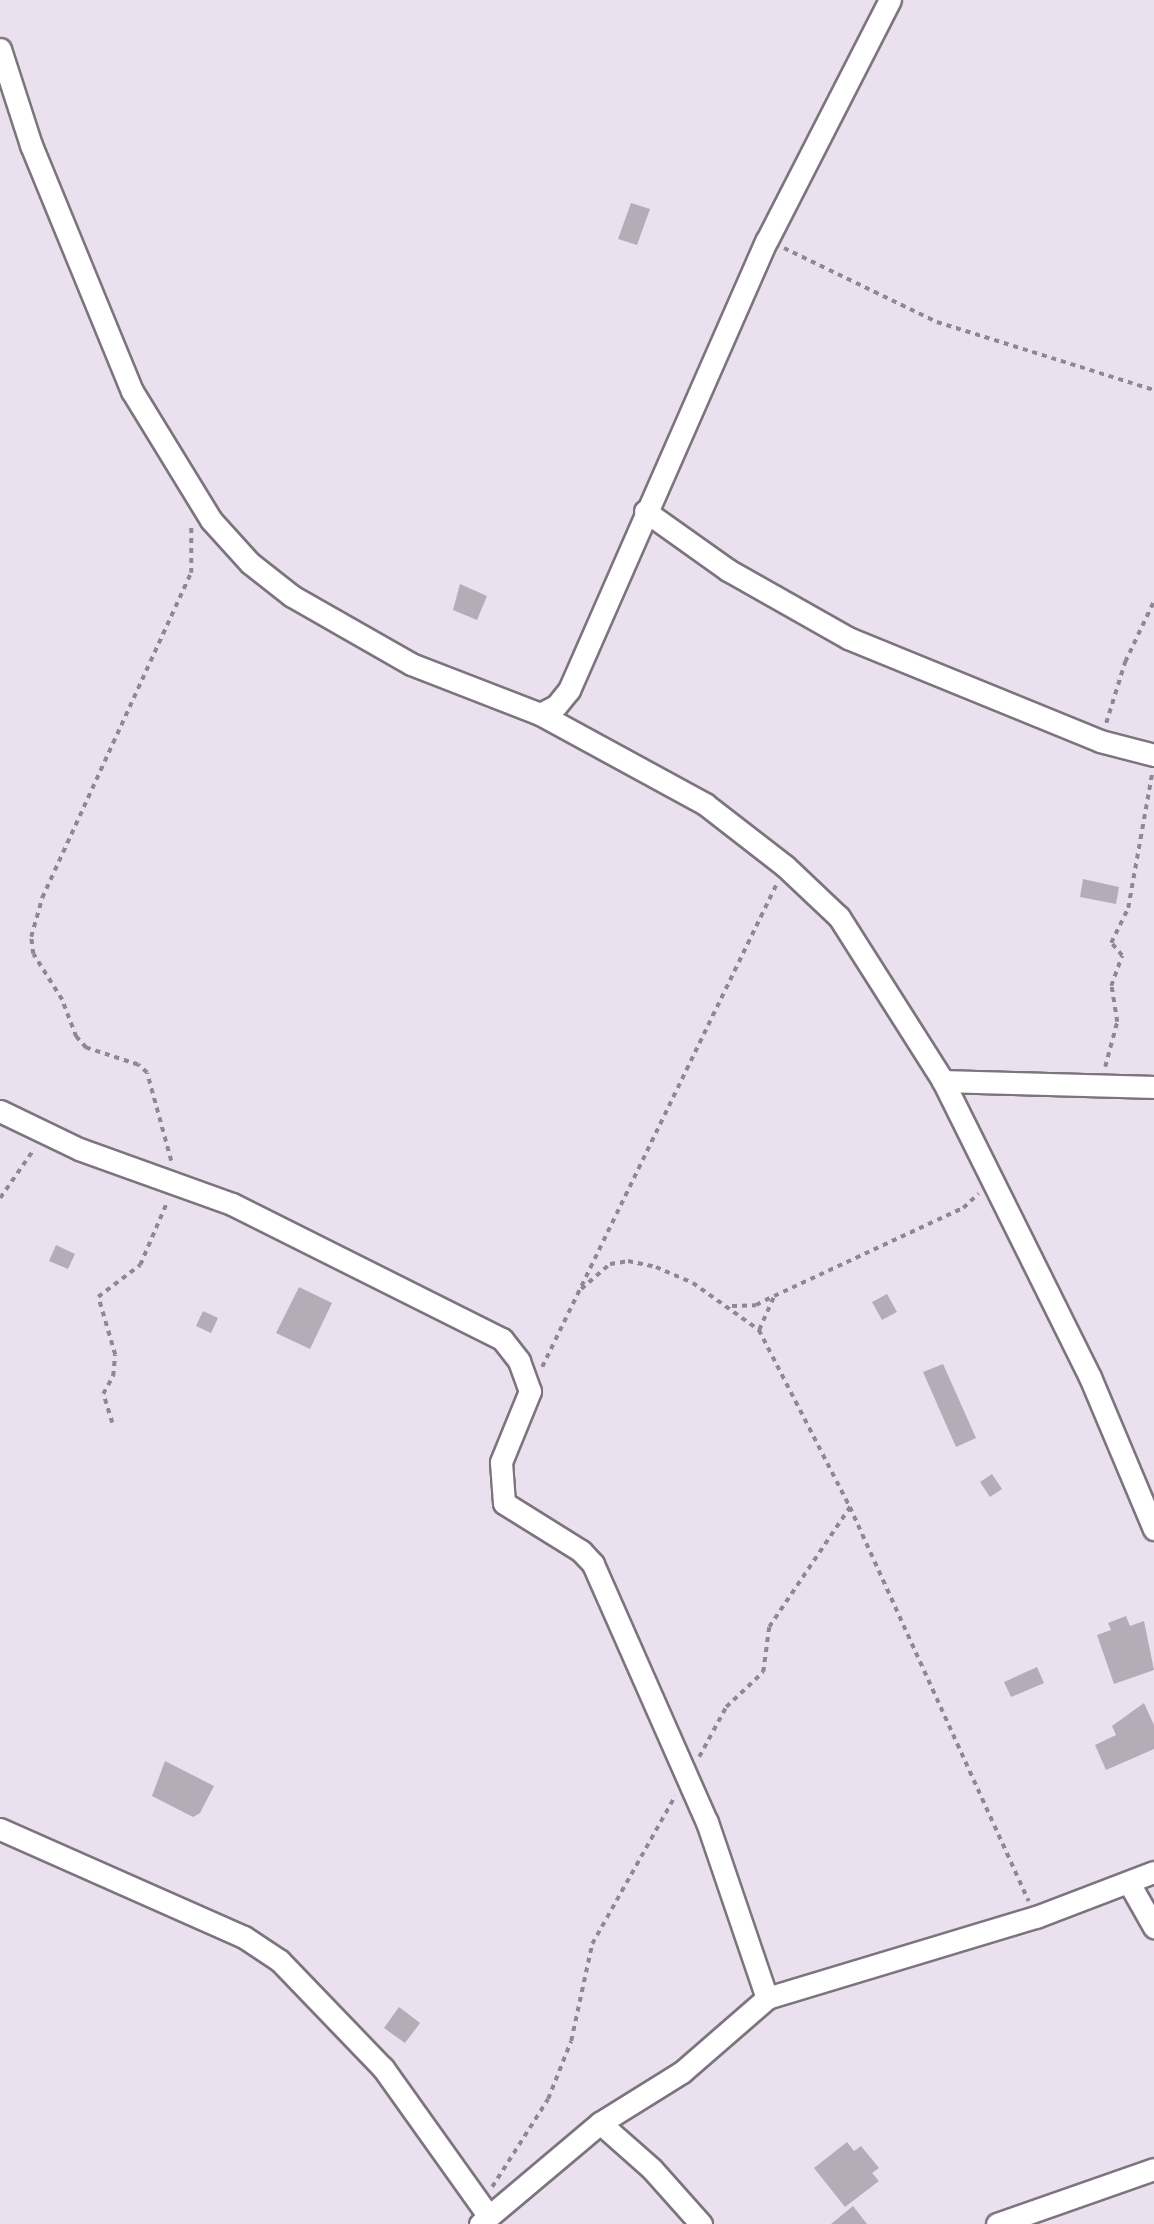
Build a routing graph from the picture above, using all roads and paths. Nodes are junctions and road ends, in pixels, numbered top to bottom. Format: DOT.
graph roads {
  1 [pos="890,0"];
  2 [pos="0,49"];
  3 [pos="767,240"];
  4 [pos="1154,390"];
  5 [pos="645,511"];
  6 [pos="191,523"];
  7 [pos="1154,601"];
  8 [pos="540,714"];
  9 [pos="1100,741"];
  10 [pos="1153,761"];
  11 [pos="785,866"];
  12 [pos="943,1080"];
  13 [pos="1099,1086"];
  14 [pos="1154,1087"];
  15 [pos="0,1111"];
  16 [pos="52,1135"];
  17 [pos="988,1174"];
  18 [pos="179,1183"];
  19 [pos="0,1198"];
  20 [pos="581,1289"];
  21 [pos="774,1296"];
  22 [pos="730,1307"];
  23 [pos="759,1330"];
  24 [pos="530,1391"];
  25 [pos="112,1423"];
  26 [pos="850,1507"];
  27 [pos="1154,1529"];
  28 [pos="686,1777"];
  29 [pos="0,1829"];
  30 [pos="1154,1872"];
  31 [pos="1129,1883"];
  32 [pos="1036,1917"];
  33 [pos="1154,1927"];
  34 [pos="767,1998"];
  35 [pos="600,2123"];
  36 [pos="1154,2169"];
  37 [pos="483,2216"];
  38 [pos="701,2224"];
  39 [pos="997,2224"];
  1 -- 3 [label="street"];
  2 -- 8 [label="street"];
  3 -- 4 [label="path"];
  3 -- 5 [label="street"];
  5 -- 8 [label="street"];
  5 -- 9 [label="street"];
  6 -- 18 [label="path"];
  7 -- 9 [label="path"];
  8 -- 11 [label="street"];
  9 -- 10 [label="street"];
  10 -- 13 [label="path"];
  11 -- 12 [label="street"];
  11 -- 20 [label="path"];
  12 -- 13 [label="street"];
  12 -- 17 [label="street"];
  13 -- 14 [label="street"];
  15 -- 16 [label="street"];
  16 -- 18 [label="street"];
  16 -- 19 [label="path"];
  17 -- 21 [label="path"];
  17 -- 27 [label="street"];
  18 -- 24 [label="street"];
  18 -- 25 [label="path"];
  20 -- 22 [label="path"];
  20 -- 24 [label="path"];
  21 -- 22 [label="path"];
  21 -- 23 [label="path"];
  22 -- 23 [label="path"];
  23 -- 26 [label="path"];
  24 -- 28 [label="street"];
  26 -- 28 [label="path"];
  26 -- 32 [label="path"];
  28 -- 34 [label="street"];
  28 -- 37 [label="path"];
  29 -- 37 [label="street"];
  30 -- 31 [label="street"];
  31 -- 32 [label="street"];
  31 -- 33 [label="street"];
  32 -- 34 [label="street"];
  34 -- 35 [label="street"];
  35 -- 37 [label="street"];
  35 -- 38 [label="street"];
  36 -- 39 [label="street"];
}
